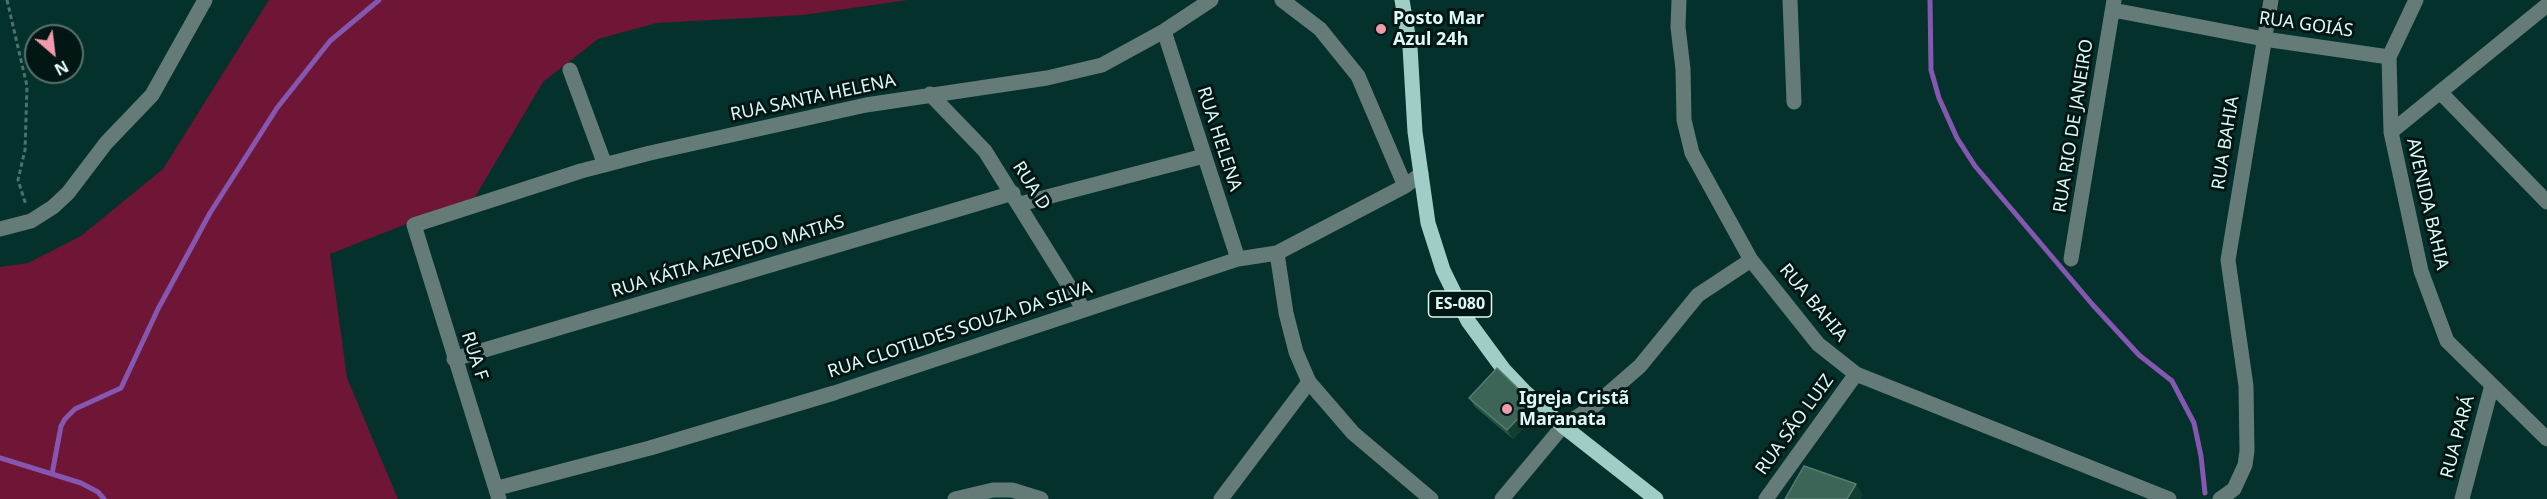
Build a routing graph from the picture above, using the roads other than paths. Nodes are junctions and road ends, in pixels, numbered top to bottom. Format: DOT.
graph roads {
  1 [pos="205,0"];
  2 [pos="1211,0"];
  3 [pos="1282,0"];
  4 [pos="1402,0"];
  5 [pos="1679,0"];
  6 [pos="1790,0"];
  7 [pos="2271,0"];
  8 [pos="2416,0"];
  9 [pos="2113,5"];
  10 [pos="2547,5"];
  11 [pos="1164,31"];
  12 [pos="2264,39"];
  13 [pos="2389,57"];
  14 [pos="570,69"];
  15 [pos="2441,93"];
  16 [pos="930,94"];
  17 [pos="1794,102"];
  18 [pos="2391,132"];
  19 [pos="1204,156"];
  20 [pos="605,165"];
  21 [pos="1421,174"];
  22 [pos="1405,186"];
  23 [pos="1017,199"];
  24 [pos="2547,202"];
  25 [pos="414,225"];
  26 [pos="0,229"];
  27 [pos="1276,252"];
  28 [pos="2072,258"];
  29 [pos="1238,259"];
  30 [pos="1751,260"];
  31 [pos="1084,310"];
  32 [pos="454,359"];
  33 [pos="1856,374"];
  34 [pos="1309,382"];
  35 [pos="2492,385"];
  36 [pos="1563,426"];
  37 [pos="2547,439"];
  38 [pos="498,494"];
  39 [pos="955,499"];
  40 [pos="1041,499"];
  41 [pos="1221,499"];
  42 [pos="1431,499"];
  43 [pos="1502,499"];
  44 [pos="1656,499"];
  45 [pos="1766,499"];
  46 [pos="2169,499"];
  47 [pos="2220,499"];
  48 [pos="2462,499"];
  1 -- 26 [label="street"];
  2 -- 11 [label="street, RUA SANTA HELENA"];
  3 -- 22 [label="street"];
  4 -- 21 [label="main road, ES-080"];
  5 -- 30 [label="street, RUA BAHIA"];
  6 -- 17 [label="street"];
  7 -- 12 [label="street, RUA BAHIA"];
  8 -- 13 [label="street"];
  9 -- 12 [label="street, RUA GOIÁS"];
  9 -- 28 [label="street, RUA RIO DE JANEIRO"];
  10 -- 15 [label="street, AVENIDA BAHIA"];
  11 -- 16 [label="street, RUA SANTA HELENA"];
  11 -- 19 [label="street, RUA HELENA"];
  12 -- 13 [label="street, RUA GOIÁS"];
  12 -- 47 [label="street, RUA BAHIA"];
  13 -- 18 [label="street"];
  14 -- 20 [label="street"];
  15 -- 18 [label="street, AVENIDA BAHIA"];
  15 -- 24 [label="street"];
  16 -- 20 [label="street, RUA SANTA HELENA"];
  16 -- 23 [label="street, RUA D"];
  18 -- 35 [label="street, AVENIDA BAHIA"];
  19 -- 23 [label="street, RUA KÁTIA AZEVEDO MATIAS"];
  19 -- 29 [label="street, RUA HELENA"];
  20 -- 25 [label="street, RUA SANTA HELENA"];
  21 -- 22 [label="street, RUA CLOTILDES SOUZA DA SILVA"];
  21 -- 36 [label="main road, ES-080"];
  22 -- 27 [label="street, RUA CLOTILDES SOUZA DA SILVA"];
  23 -- 31 [label="street, RUA D"];
  23 -- 32 [label="street, RUA KÁTIA AZEVEDO MATIAS"];
  25 -- 32 [label="street, RUA F"];
  27 -- 29 [label="street, RUA CLOTILDES SOUZA DA SILVA"];
  27 -- 34 [label="street"];
  29 -- 31 [label="street, RUA CLOTILDES SOUZA DA SILVA"];
  30 -- 33 [label="street, RUA BAHIA"];
  30 -- 36 [label="street"];
  31 -- 38 [label="street, RUA CLOTILDES SOUZA DA SILVA"];
  32 -- 38 [label="street, RUA F"];
  33 -- 45 [label="street, RUA SÃO LUIZ"];
  33 -- 46 [label="street, RUA BAHIA"];
  34 -- 41 [label="street"];
  34 -- 42 [label="street"];
  35 -- 37 [label="street, AVENIDA BAHIA"];
  35 -- 48 [label="street, RUA PARÁ"];
  36 -- 43 [label="street"];
  36 -- 44 [label="main road, ES-080"];
  39 -- 40 [label="street"];
}
